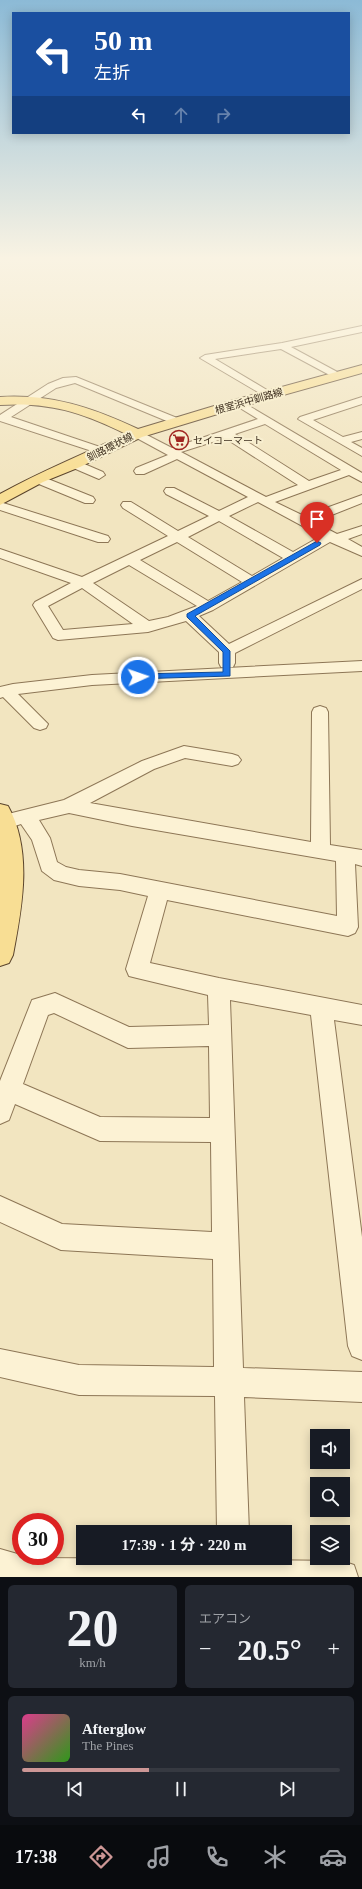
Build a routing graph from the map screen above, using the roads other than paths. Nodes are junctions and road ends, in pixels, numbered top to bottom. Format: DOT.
graph roads {
  1 [pos="355,331"];
  2 [pos="345,333"];
  3 [pos="356,338"];
  4 [pos="282,346"];
  5 [pos="362,369"];
  6 [pos="337,376"];
  7 [pos="268,395"];
  8 [pos="30,400"];
  9 [pos="362,400"];
  10 [pos="0,402"];
  11 [pos="239,403"];
  12 [pos="266,420"];
  13 [pos="178,422"];
  14 [pos="225,433"];
  15 [pos="137,434"];
  16 [pos="362,435"];
  17 [pos="342,441"];
  18 [pos="102,451"];
  19 [pos="362,453"];
  20 [pos="174,454"];
  21 [pos="75,464"];
  22 [pos="140,470"];
  23 [pos="350,471"];
  24 [pos="99,475"];
  25 [pos="362,478"];
  26 [pos="38,479"];
  27 [pos="308,486"];
  28 [pos="170,491"];
  29 [pos="262,499"];
  30 [pos="362,499"];
  31 [pos="0,500"];
  32 [pos="89,500"];
  33 [pos="127,505"];
  34 [pos="0,506"];
  35 [pos="220,516"];
  36 [pos="304,521"];
  37 [pos="362,530"];
  38 [pos="177,537"];
  39 [pos="332,538"];
  40 [pos="103,539"];
  41 [pos="360,551"];
  42 [pos="0,553"];
  43 [pos="293,558"];
  44 [pos="131,560"];
  45 [pos="83,582"];
  46 [pos="252,582"];
  47 [pos="362,583"];
  48 [pos="208,607"];
  49 [pos="190,616"];
  50 [pos="148,626"];
  51 [pos="227,651"];
  52 [pos="362,666"];
  53 [pos="228,674"];
  54 [pos="3,692"];
  55 [pos="320,712"];
  56 [pos="40,724"];
  57 [pos="232,760"];
  58 [pos="69,806"];
  59 [pos="10,817"];
  60 [pos="321,851"];
  61 [pos="353,857"];
  62 [pos="160,891"];
  63 [pos="0,955"];
  64 [pos="219,988"];
  65 [pos="322,1007"];
  66 [pos="362,1015"];
  67 [pos="220,1035"];
  68 [pos="8,1089"];
  69 [pos="0,1112"];
  70 [pos="223,1130"];
  71 [pos="0,1209"];
  72 [pos="225,1246"];
  73 [pos="362,1346"];
  74 [pos="0,1363"];
  75 [pos="230,1382"];
  76 [pos="362,1387"];
  77 [pos="233,1525"];
  78 [pos="0,1565"];
  79 [pos="234,1565"];
  80 [pos="234,1577"];
  81 [pos="342,1577"];
  1 -- 2 [label="street"];
  2 -- 3 [label="street"];
  2 -- 4 [label="street"];
  4 -- 6 [label="street"];
  4 -- 7 [label="street"];
  5 -- 6 [label="main road, 根室浜中釧路線"];
  6 -- 7 [label="main road, 根室浜中釧路線"];
  7 -- 11 [label="main road, 根室浜中釧路線"];
  8 -- 10 [label="main road, 釧路環状線"];
  8 -- 13 [label="street"];
  8 -- 15 [label="main road, 釧路環状線"];
  8 -- 18 [label="street"];
  9 -- 17 [label="street"];
  11 -- 12 [label="street"];
  11 -- 13 [label="main road, 根室浜中釧路線"];
  12 -- 14 [label="street"];
  12 -- 23 [label="street"];
  13 -- 15 [label="main road, 根室浜中釧路線"];
  14 -- 20 [label="street"];
  14 -- 27 [label="street"];
  15 -- 18 [label="main road, 釧路環状線"];
  15 -- 20 [label="street"];
  16 -- 17 [label="street"];
  17 -- 19 [label="street"];
  18 -- 21 [label="main road, 釧路環状線"];
  20 -- 22 [label="street"];
  20 -- 29 [label="street"];
  21 -- 24 [label="street"];
  21 -- 26 [label="main road, 釧路環状線"];
  23 -- 25 [label="street"];
  23 -- 27 [label="street"];
  26 -- 31 [label="main road, 釧路環状線"];
  26 -- 32 [label="street"];
  27 -- 29 [label="street"];
  28 -- 35 [label="street"];
  29 -- 35 [label="street"];
  29 -- 36 [label="street"];
  30 -- 36 [label="street"];
  33 -- 38 [label="street"];
  34 -- 40 [label="street"];
  35 -- 38 [label="street"];
  35 -- 43 [label="street"];
  36 -- 39 [label="street"];
  37 -- 39 [label="street"];
  38 -- 44 [label="street"];
  38 -- 46 [label="street"];
  39 -- 41 [label="street"];
  39 -- 43 [label="street"];
  42 -- 45 [label="street"];
  43 -- 46 [label="street"];
  44 -- 45 [label="street"];
  44 -- 48 [label="street"];
  45 -- 50 [label="street"];
  45 -- 50 [label="street"];
  46 -- 48 [label="street"];
  47 -- 51 [label="street"];
  48 -- 49 [label="street"];
  49 -- 50 [label="street"];
  49 -- 51 [label="street"];
  51 -- 53 [label="street"];
  52 -- 53 [label="street"];
  53 -- 54 [label="street"];
  54 -- 56 [label="street"];
  55 -- 60 [label="street"];
  57 -- 58 [label="street"];
  58 -- 59 [label="street"];
  58 -- 60 [label="street"];
  59 -- 62 [label="street"];
  59 -- 63 [label="main road"];
  60 -- 61 [label="street"];
  61 -- 62 [label="street"];
  62 -- 64 [label="street"];
  64 -- 65 [label="street"];
  64 -- 67 [label="street"];
  65 -- 66 [label="street"];
  65 -- 73 [label="street"];
  67 -- 68 [label="street"];
  67 -- 70 [label="street"];
  68 -- 69 [label="street"];
  68 -- 70 [label="street"];
  70 -- 72 [label="street"];
  71 -- 72 [label="street"];
  72 -- 75 [label="street"];
  74 -- 75 [label="street"];
  75 -- 76 [label="street"];
  75 -- 77 [label="street"];
  78 -- 80 [label="street"];
  79 -- 80 [label="street"];
  80 -- 81 [label="street"];
}
